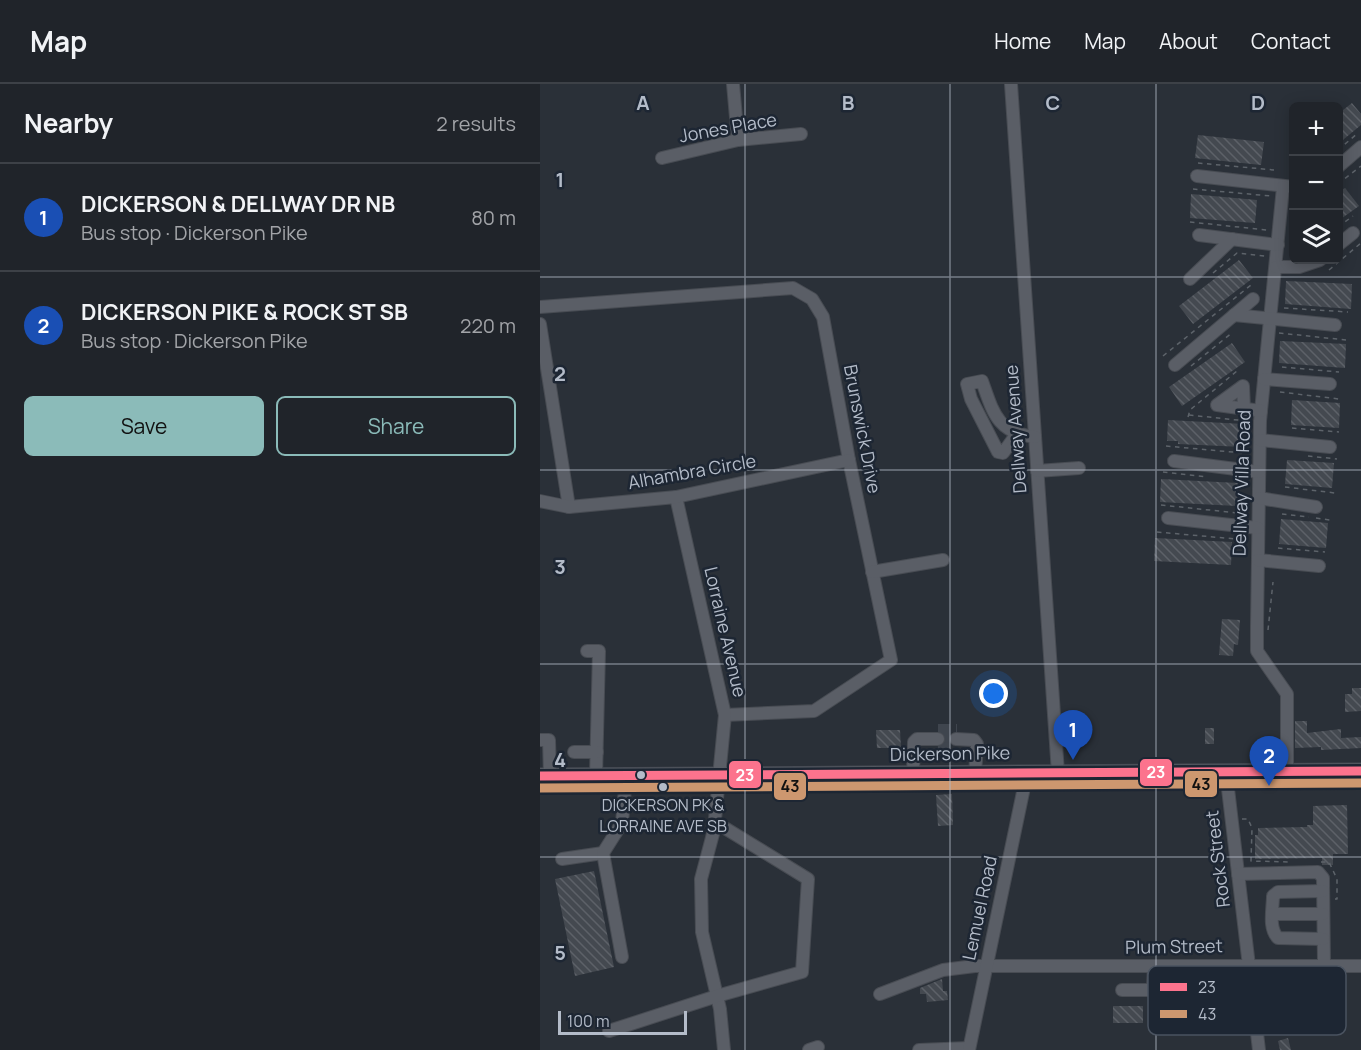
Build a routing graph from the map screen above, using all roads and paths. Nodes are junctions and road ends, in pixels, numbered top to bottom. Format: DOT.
graph roads {
  1 [pos="733,84"];
  2 [pos="1011,84"];
  3 [pos="1358,133"];
  4 [pos="801,134"];
  5 [pos="738,140"];
  6 [pos="1343,146"];
  7 [pos="1361,147"];
  8 [pos="662,158"];
  9 [pos="1198,163"];
  10 [pos="1343,163"];
  11 [pos="1361,166"];
  12 [pos="1274,170"];
  13 [pos="1343,180"];
  14 [pos="1195,183"];
  15 [pos="1288,187"];
  16 [pos="1271,196"];
  17 [pos="1353,216"];
  18 [pos="1190,222"];
  19 [pos="1343,223"];
  20 [pos="1268,230"];
  21 [pos="1199,235"];
  22 [pos="1357,238"];
  23 [pos="1232,239"];
  24 [pos="1278,245"];
  25 [pos="1265,256"];
  26 [pos="1308,264"];
  27 [pos="1276,267"];
  28 [pos="1329,270"];
  29 [pos="1190,279"];
  30 [pos="1205,279"];
  31 [pos="1251,285"];
  32 [pos="1253,299"];
  33 [pos="540,307"];
  34 [pos="1284,308"];
  35 [pos="1348,312"];
  36 [pos="1234,315"];
  37 [pos="1269,320"];
  38 [pos="540,324"];
  39 [pos="1335,325"];
  40 [pos="1233,332"];
  41 [pos="1279,333"];
  42 [pos="1346,340"];
  43 [pos="1163,356"];
  44 [pos="1181,367"];
  45 [pos="1282,367"];
  46 [pos="1237,371"];
  47 [pos="1339,372"];
  48 [pos="1264,379"];
  49 [pos="1330,384"];
  50 [pos="1280,392"];
  51 [pos="1339,399"];
  52 [pos="1261,411"];
  53 [pos="1246,415"];
  54 [pos="994,416"];
  55 [pos="981,419"];
  56 [pos="1292,428"];
  57 [pos="1339,432"];
  58 [pos="1016,435"];
  59 [pos="1035,437"];
  60 [pos="1260,440"];
  61 [pos="1166,446"];
  62 [pos="1330,447"];
  63 [pos="1243,453"];
  64 [pos="1308,456"];
  65 [pos="1337,459"];
  66 [pos="849,460"];
  67 [pos="1173,461"];
  68 [pos="1079,468"];
  69 [pos="1037,471"];
  70 [pos="1163,472"];
  71 [pos="1259,472"];
  72 [pos="1208,477"];
  73 [pos="1285,487"];
  74 [pos="1335,493"];
  75 [pos="676,497"];
  76 [pos="1259,498"];
  77 [pos="540,501"];
  78 [pos="1161,506"];
  79 [pos="570,507"];
  80 [pos="1316,507"];
  81 [pos="1238,513"];
  82 [pos="1282,514"];
  83 [pos="1168,518"];
  84 [pos="1330,520"];
  85 [pos="1258,528"];
  86 [pos="1157,532"];
  87 [pos="1236,539"];
  88 [pos="1278,548"];
  89 [pos="1325,552"];
  90 [pos="944,560"];
  91 [pos="1258,560"];
  92 [pos="1319,566"];
  93 [pos="872,572"];
  94 [pos="1273,582"];
  95 [pos="1267,638"];
  96 [pos="586,651"];
  97 [pos="725,716"];
  98 [pos="936,739"];
  99 [pos="959,739"];
  100 [pos="540,740"];
  101 [pos="574,752"];
  102 [pos="597,752"];
  103 [pos="1287,771"];
  104 [pos="1361,771"];
  105 [pos="1058,772"];
  106 [pos="1226,772"];
  107 [pos="1027,773"];
  108 [pos="913,774"];
  109 [pos="975,774"];
  110 [pos="545,776"];
  111 [pos="596,776"];
  112 [pos="626,777"];
  113 [pos="719,777"];
  114 [pos="715,822"];
  115 [pos="603,853"];
  116 [pos="562,859"];
  117 [pos="1238,874"];
  118 [pos="1323,891"];
  119 [pos="1272,914"];
  120 [pos="1323,914"];
  121 [pos="1323,939"];
  122 [pos="622,957"];
  123 [pos="1249,964"];
  124 [pos="1324,965"];
  125 [pos="987,966"];
  126 [pos="1154,966"];
  127 [pos="1361,966"];
  128 [pos="1122,990"];
  129 [pos="1148,990"];
  130 [pos="880,994"];
  131 [pos="717,996"];
  132 [pos="609,1031"];
  133 [pos="1257,1035"];
  134 [pos="969,1049"];
  135 [pos="724,1050"];
  136 [pos="918,1050"];
  137 [pos="1259,1050"];
  1 -- 5 [label="street"];
  2 -- 59 [label="street, Dellway Avenue"];
  3 -- 6 [label="path"];
  4 -- 5 [label="street, Jones Place"];
  5 -- 8 [label="street, Jones Place"];
  7 -- 10 [label="street"];
  9 -- 12 [label="path"];
  11 -- 13 [label="path"];
  14 -- 15 [label="street"];
  14 -- 16 [label="path"];
  15 -- 24 [label="street, Dellway Villa Road"];
  17 -- 19 [label="path"];
  18 -- 20 [label="path"];
  21 -- 23 [label="street"];
  22 -- 28 [label="path"];
  23 -- 24 [label="street"];
  23 -- 29 [label="street"];
  24 -- 27 [label="street, Dellway Villa Road"];
  25 -- 30 [label="path"];
  26 -- 27 [label="street"];
  27 -- 37 [label="street, Dellway Villa Road"];
  31 -- 43 [label="path"];
  32 -- 36 [label="street"];
  33 -- 66 [label="street, Brunswick Drive"];
  34 -- 35 [label="path"];
  36 -- 37 [label="street"];
  36 -- 44 [label="street"];
  37 -- 39 [label="street"];
  37 -- 48 [label="street, Dellway Villa Road"];
  38 -- 79 [label="street"];
  40 -- 44 [label="path"];
  41 -- 42 [label="path"];
  45 -- 47 [label="path"];
  46 -- 53 [label="path"];
  48 -- 49 [label="street"];
  48 -- 52 [label="street, Dellway Villa Road"];
  50 -- 51 [label="path"];
  52 -- 53 [label="street"];
  52 -- 60 [label="street, Dellway Villa Road"];
  54 -- 55 [label="street"];
  54 -- 55 [label="street"];
  54 -- 58 [label="street"];
  55 -- 58 [label="street"];
  56 -- 57 [label="path"];
  58 -- 59 [label="street"];
  59 -- 69 [label="street, Dellway Avenue"];
  60 -- 62 [label="street"];
  60 -- 71 [label="street, Dellway Villa Road"];
  61 -- 63 [label="path"];
  64 -- 65 [label="path"];
  66 -- 75 [label="street, Alhambra Circle"];
  66 -- 93 [label="street, Brunswick Drive"];
  67 -- 71 [label="street"];
  68 -- 69 [label="street"];
  69 -- 105 [label="street, Dellway Avenue"];
  70 -- 72 [label="path"];
  71 -- 76 [label="street, Dellway Villa Road"];
  73 -- 74 [label="path"];
  75 -- 79 [label="street, Alhambra Circle"];
  75 -- 97 [label="street, Lorraine Avenue"];
  76 -- 80 [label="street"];
  76 -- 85 [label="street, Dellway Villa Road"];
  77 -- 79 [label="street, Alhambra Circle"];
  78 -- 81 [label="path"];
  82 -- 84 [label="path"];
  83 -- 85 [label="street"];
  85 -- 91 [label="street, Dellway Villa Road"];
  86 -- 87 [label="path"];
  88 -- 89 [label="path"];
  90 -- 93 [label="street"];
  91 -- 92 [label="street"];
  91 -- 103 [label="street, Dellway Villa Road"];
  93 -- 97 [label="street, Brunswick Drive"];
  94 -- 95 [label="path"];
  96 -- 102 [label="street"];
  97 -- 113 [label="street, Lorraine Avenue"];
  98 -- 108 [label="street"];
  99 -- 109 [label="street"];
  100 -- 110 [label="street"];
  101 -- 102 [label="street"];
  102 -- 111 [label="street"];
  103 -- 104 [label="main road, Dickerson Pike"];
  103 -- 106 [label="main road, Dickerson Pike"];
  105 -- 106 [label="main road, Dickerson Pike"];
  105 -- 107 [label="main road, Dickerson Pike"];
  106 -- 117 [label="street, Rock Street"];
  107 -- 109 [label="main road, Dickerson Pike"];
  107 -- 125 [label="street, Lemuel Road"];
  108 -- 109 [label="main road, Dickerson Pike"];
  108 -- 113 [label="main road, Dickerson Pike"];
  110 -- 111 [label="main road, Dickerson Pike"];
  111 -- 112 [label="main road, Dickerson Pike"];
  112 -- 113 [label="main road, Dickerson Pike"];
  112 -- 115 [label="street"];
  113 -- 114 [label="street, Lorraine Avenue"];
  114 -- 131 [label="street, Lorraine Avenue"];
  114 -- 131 [label="street"];
  115 -- 116 [label="street"];
  115 -- 122 [label="street"];
  117 -- 118 [label="street"];
  117 -- 123 [label="street, Rock Street"];
  118 -- 119 [label="street"];
  118 -- 120 [label="street"];
  119 -- 120 [label="street"];
  119 -- 121 [label="street"];
  120 -- 121 [label="street"];
  121 -- 124 [label="street"];
  123 -- 124 [label="street, Plum Street"];
  123 -- 126 [label="street, Plum Street"];
  124 -- 127 [label="street, Plum Street"];
  125 -- 126 [label="street, Plum Street"];
  125 -- 130 [label="street, Plum Street"];
  125 -- 134 [label="street, Lemuel Road"];
  128 -- 129 [label="street"];
  131 -- 132 [label="street"];
  131 -- 135 [label="street, Lorraine Avenue"];
  133 -- 137 [label="street, Rock Street"];
  134 -- 136 [label="street"];
}
